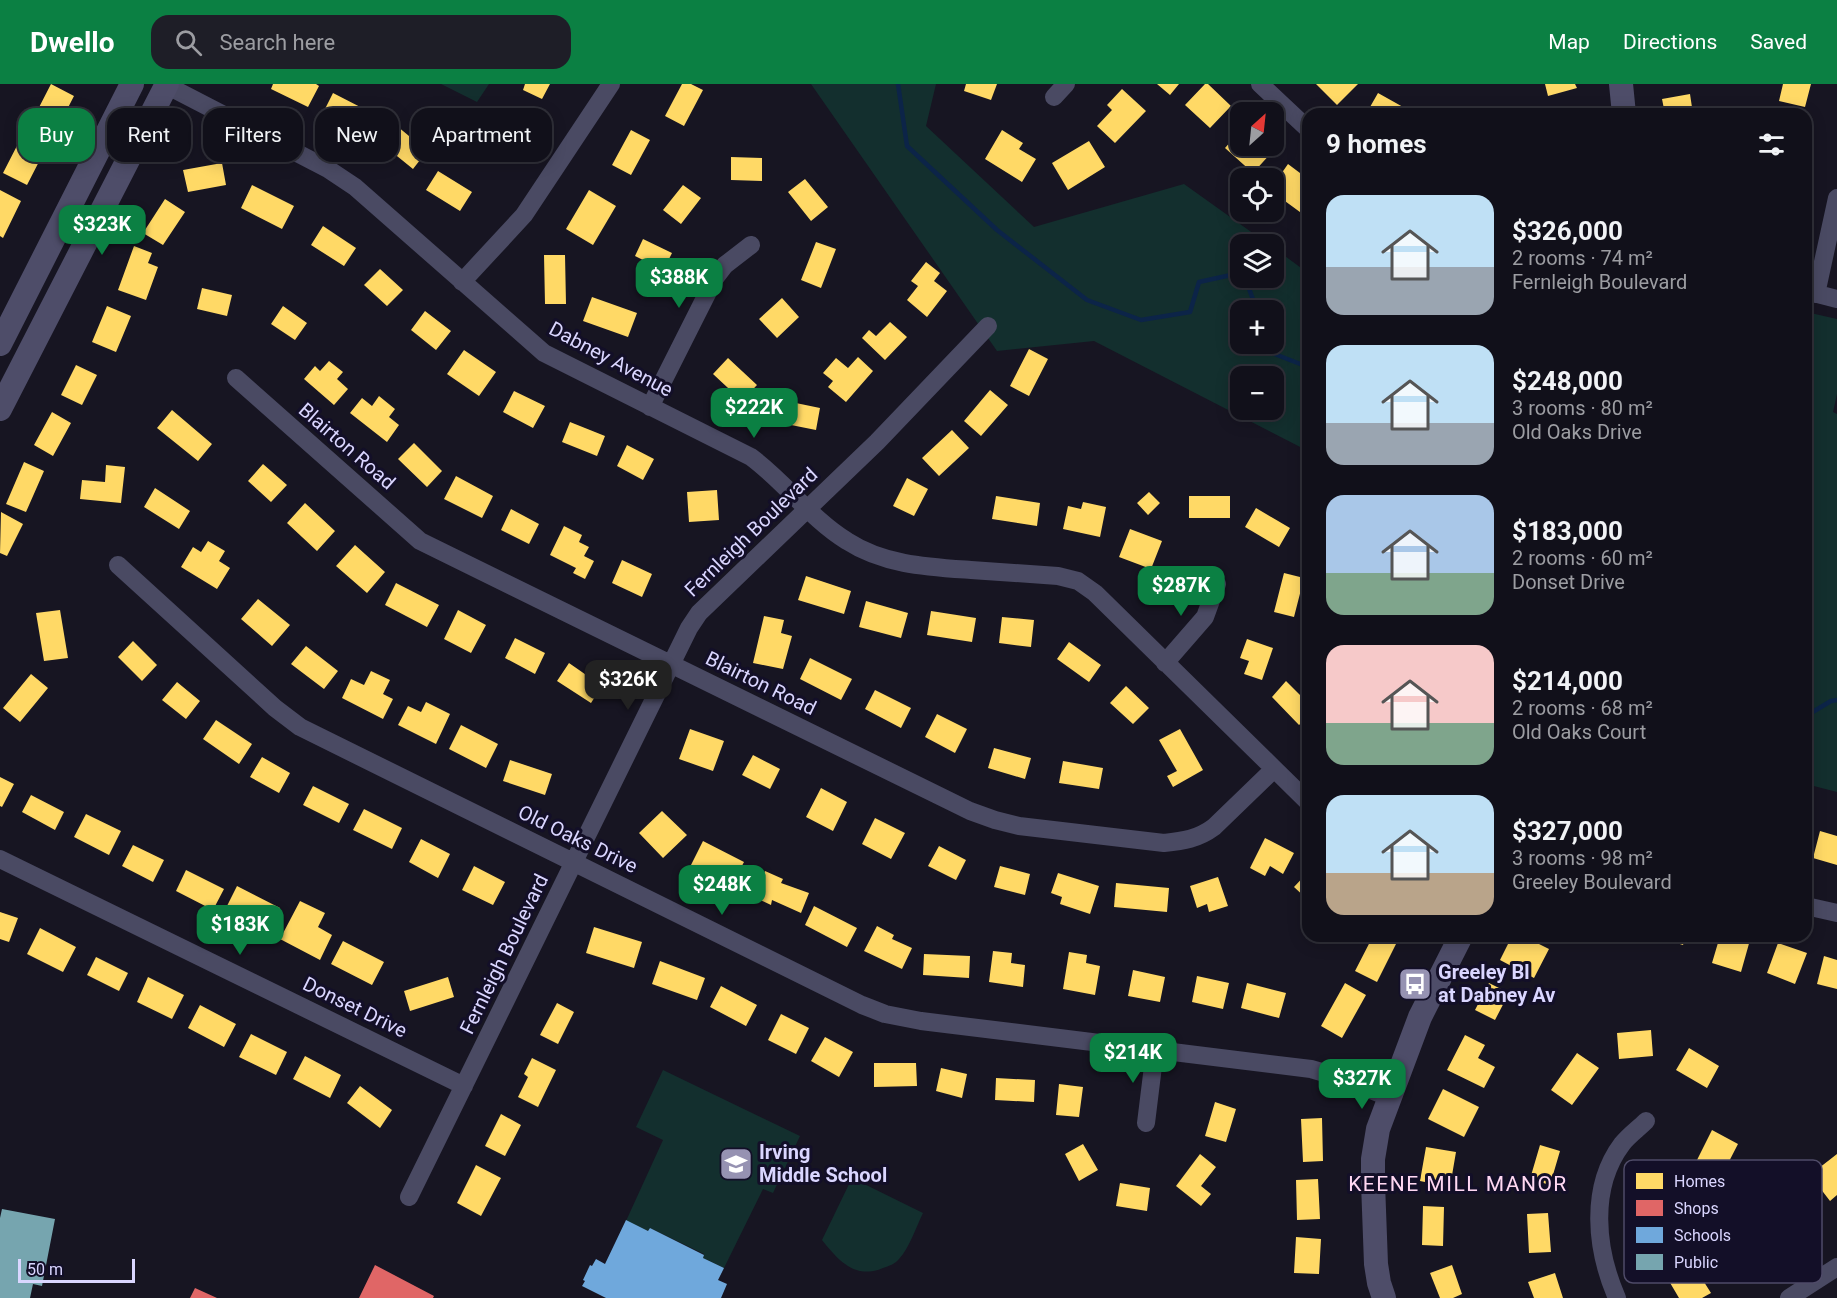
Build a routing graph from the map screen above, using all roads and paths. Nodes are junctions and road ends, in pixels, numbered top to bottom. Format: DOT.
graph roads {
  1 [pos="132,84"];
  2 [pos="166,84"];
  3 [pos="611,84"];
  4 [pos="1260,84"];
  5 [pos="1621,84"];
  6 [pos="1623,108"];
  7 [pos="1302,123"];
  8 [pos="1837,198"];
  9 [pos="751,245"];
  10 [pos="462,282"];
  11 [pos="1812,289"];
  12 [pos="1812,293"];
  13 [pos="1837,299"];
  14 [pos="988,326"];
  15 [pos="0,344"];
  16 [pos="236,378"];
  17 [pos="650,407"];
  18 [pos="0,409"];
  19 [pos="808,509"];
  20 [pos="118,565"];
  21 [pos="1217,584"];
  22 [pos="1165,663"];
  23 [pos="671,664"];
  24 [pos="1274,769"];
  25 [pos="1302,796"];
  26 [pos="0,859"];
  27 [pos="574,862"];
  28 [pos="1812,907"];
  29 [pos="1837,913"];
  30 [pos="1458,942"];
  31 [pos="1155,1050"];
  32 [pos="464,1086"];
  33 [pos="1389,1097"];
  34 [pos="1646,1121"];
  35 [pos="1146,1123"];
  36 [pos="409,1197"];
  37 [pos="1837,1267"];
  38 [pos="1822,1277"];
  39 [pos="1812,1283"];
  40 [pos="1384,1298"];
  41 [pos="1617,1298"];
  42 [pos="1789,1298"];
  1 -- 15 [label="street"];
  2 -- 10 [label="street, Dabney Avenue"];
  2 -- 18 [label="street"];
  3 -- 10 [label="street"];
  4 -- 7 [label="street"];
  5 -- 6 [label="street"];
  8 -- 11 [label="street"];
  9 -- 17 [label="street"];
  10 -- 17 [label="street, Dabney Avenue"];
  12 -- 13 [label="street"];
  14 -- 19 [label="street, Fernleigh Boulevard"];
  16 -- 23 [label="street, Blairton Road"];
  17 -- 19 [label="street, Dabney Avenue"];
  19 -- 22 [label="street, Dabney Avenue"];
  19 -- 23 [label="street, Fernleigh Boulevard"];
  20 -- 27 [label="street, Old Oaks Drive"];
  21 -- 22 [label="street"];
  22 -- 24 [label="street, Dabney Avenue"];
  23 -- 24 [label="street, Blairton Road"];
  23 -- 27 [label="street, Fernleigh Boulevard"];
  24 -- 25 [label="street, Dabney Avenue"];
  26 -- 32 [label="street, Donset Drive"];
  27 -- 31 [label="street, Old Oaks Drive"];
  27 -- 32 [label="street, Fernleigh Boulevard"];
  28 -- 29 [label="street"];
  30 -- 33 [label="street"];
  31 -- 33 [label="street, Old Oaks Drive"];
  31 -- 35 [label="street"];
  32 -- 36 [label="street, Fernleigh Boulevard"];
  33 -- 40 [label="street"];
  34 -- 41 [label="street"];
  37 -- 38 [label="street"];
  39 -- 42 [label="street"];
}
